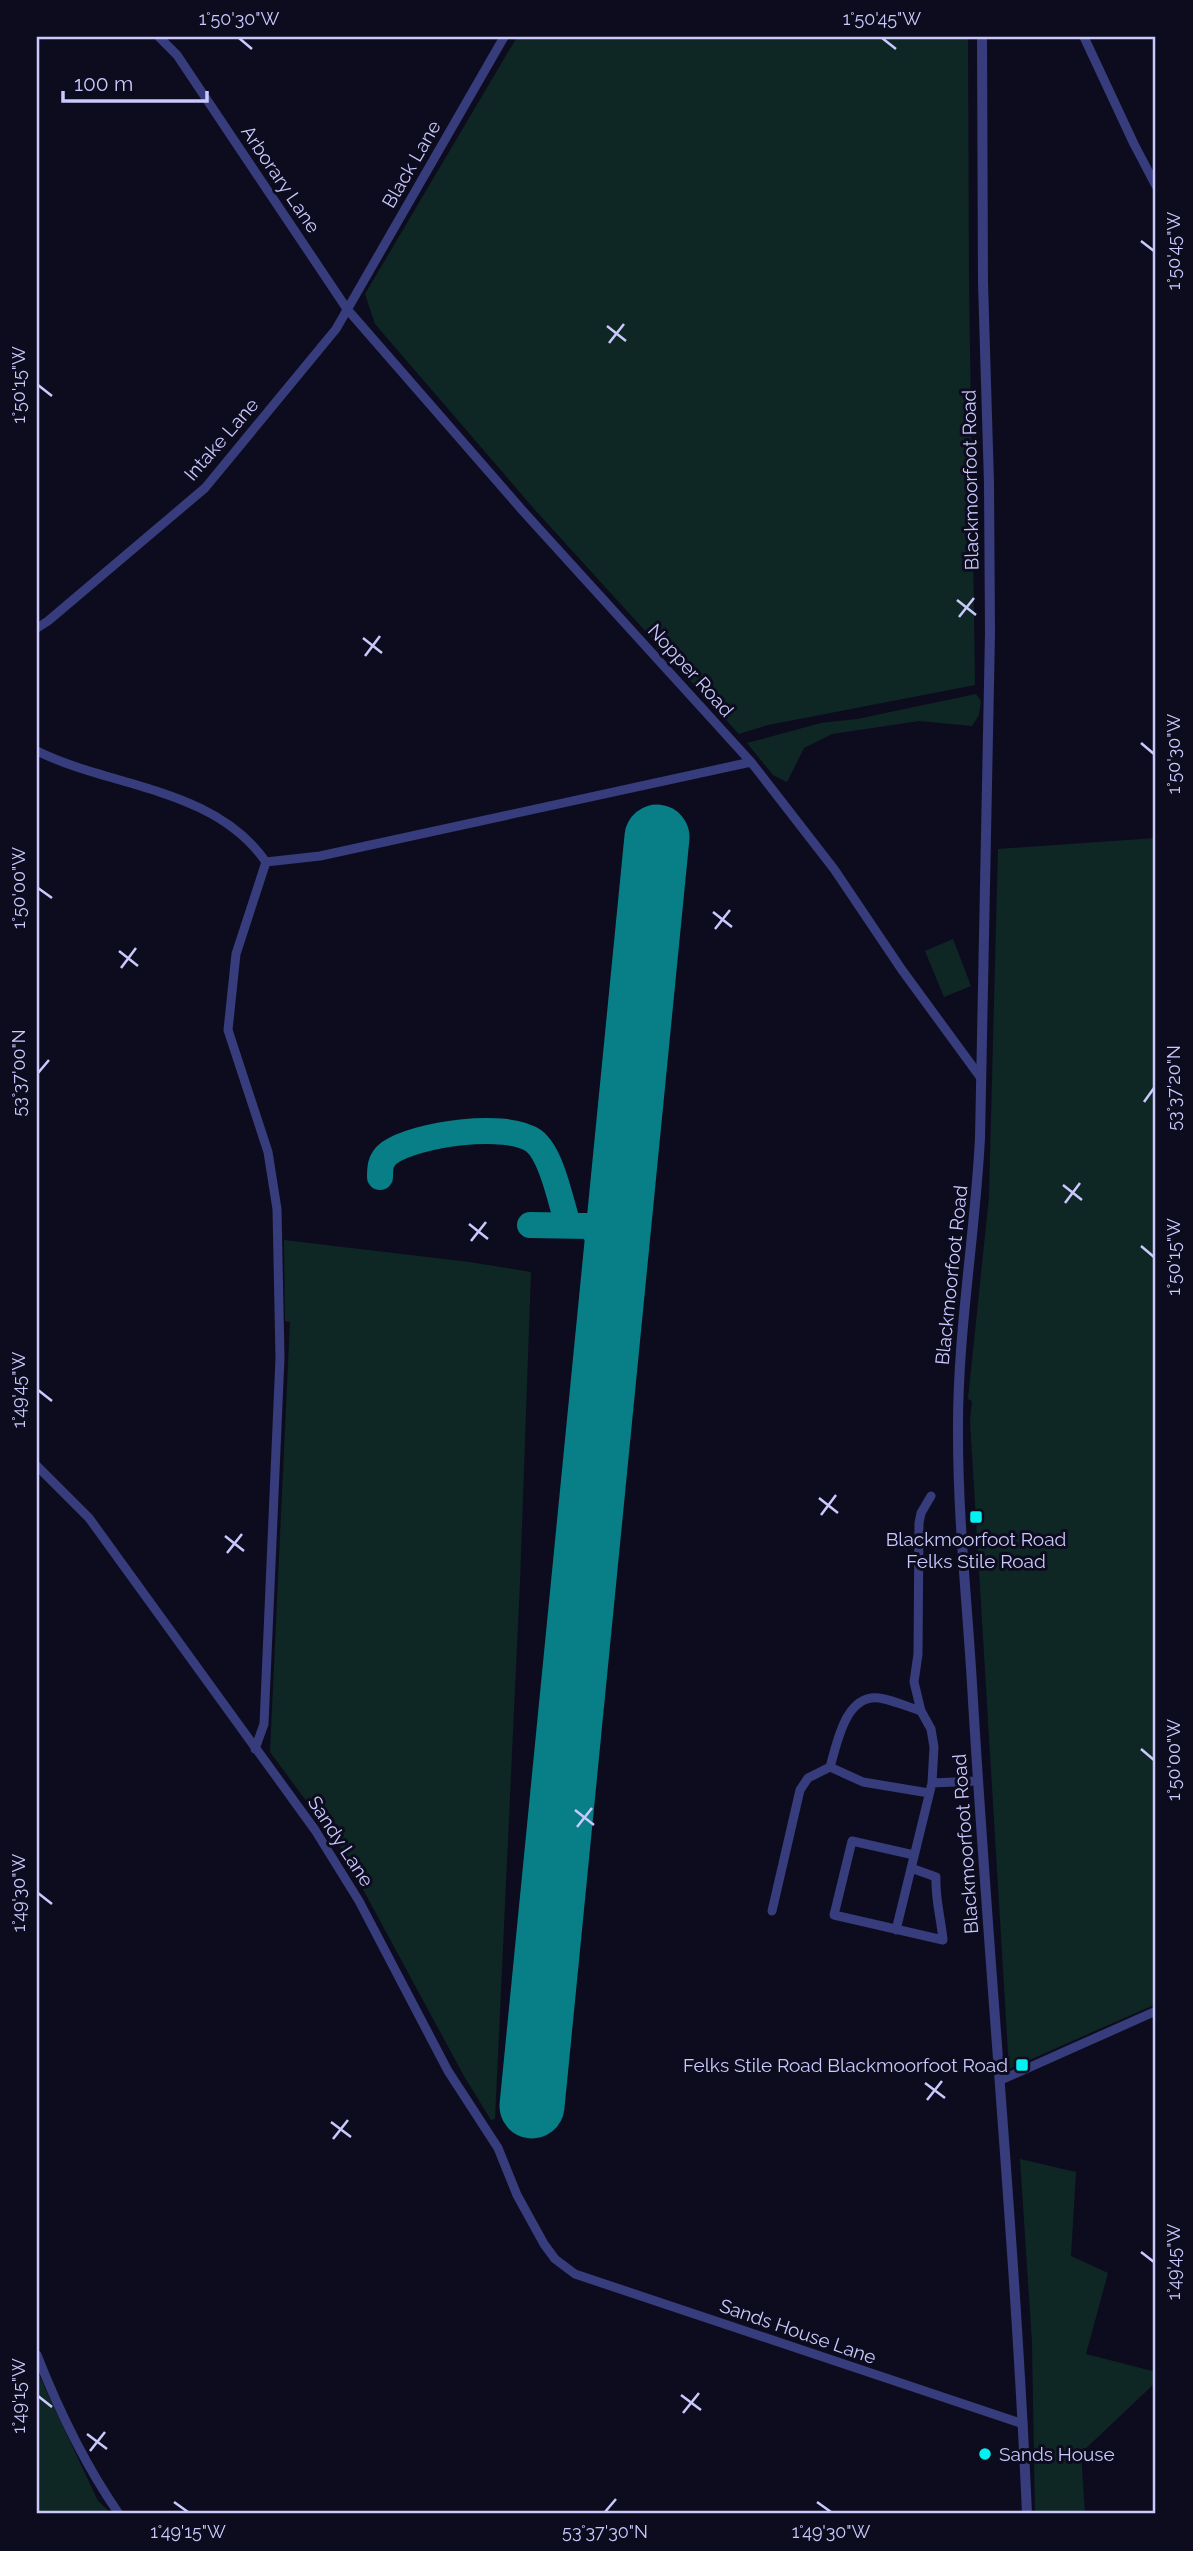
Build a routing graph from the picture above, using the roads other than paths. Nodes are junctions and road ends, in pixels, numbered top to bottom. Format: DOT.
graph roads {
  1 [pos="159,37"];
  2 [pos="504,37"];
  3 [pos="982,37"];
  4 [pos="1084,37"];
  5 [pos="1156,186"];
  6 [pos="347,309"];
  7 [pos="37,628"];
  8 [pos="37,751"];
  9 [pos="751,762"];
  10 [pos="266,862"];
  11 [pos="981,1079"];
  12 [pos="37,1466"];
  13 [pos="931,1496"];
  14 [pos="921,1711"];
  15 [pos="255,1749"];
  16 [pos="830,1767"];
  17 [pos="977,1782"];
  18 [pos="931,1788"];
  19 [pos="914,1855"];
  20 [pos="911,1868"];
  21 [pos="772,1911"];
  22 [pos="896,1930"];
  23 [pos="1156,2011"];
  24 [pos="1001,2080"];
  25 [pos="564,2267"];
  26 [pos="37,2355"];
  27 [pos="1023,2424"];
  28 [pos="120,2514"];
  29 [pos="1027,2514"];
  1 -- 6 [label="street, Arborary Lane"];
  2 -- 6 [label="street, Black Lane"];
  3 -- 11 [label="street, Blackmoorfoot Road"];
  4 -- 5 [label="street"];
  6 -- 7 [label="street, Intake Lane"];
  6 -- 9 [label="street, Nopper Road"];
  8 -- 10 [label="street"];
  9 -- 10 [label="street"];
  9 -- 11 [label="street, Nopper Road"];
  10 -- 15 [label="street"];
  11 -- 17 [label="street, Blackmoorfoot Road"];
  12 -- 15 [label="street, Sandy Lane"];
  13 -- 14 [label="street"];
  14 -- 16 [label="street"];
  14 -- 18 [label="street"];
  15 -- 25 [label="street, Sandy Lane"];
  16 -- 18 [label="street"];
  16 -- 21 [label="street"];
  17 -- 18 [label="street"];
  17 -- 24 [label="street, Blackmoorfoot Road"];
  18 -- 19 [label="street"];
  19 -- 20 [label="street"];
  19 -- 22 [label="street"];
  20 -- 22 [label="street"];
  20 -- 22 [label="street"];
  23 -- 24 [label="street"];
  24 -- 27 [label="street, Blackmoorfoot Road"];
  25 -- 27 [label="street, Sands House Lane"];
  26 -- 28 [label="street"];
  27 -- 29 [label="street, Blackmoorfoot Road"];
}
